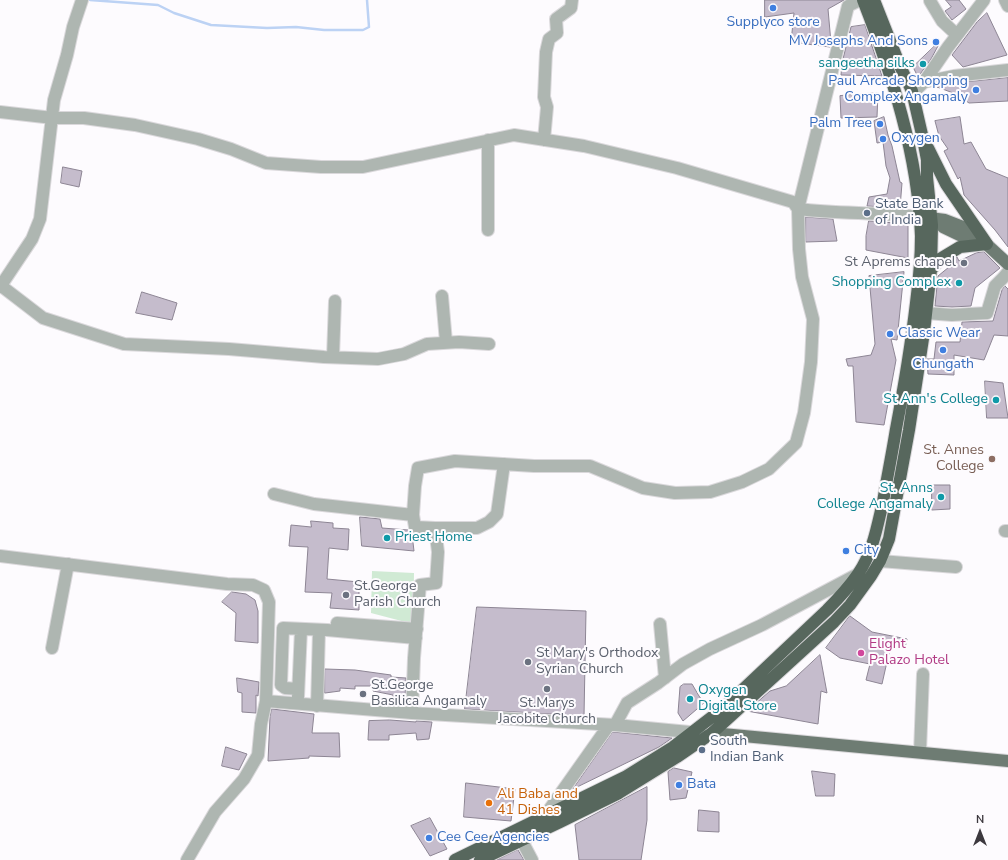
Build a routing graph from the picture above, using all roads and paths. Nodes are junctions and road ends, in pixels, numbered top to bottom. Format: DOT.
graph roads {
  1 [pos="82,0"];
  2 [pos="572,0"];
  3 [pos="860,0"];
  4 [pos="863,0"];
  5 [pos="874,0"];
  6 [pos="930,0"];
  7 [pos="984,0"];
  8 [pos="1004,0"];
  9 [pos="1008,6"];
  10 [pos="957,35"];
  11 [pos="1008,70"];
  12 [pos="924,82"];
  13 [pos="912,94"];
  14 [pos="0,112"];
  15 [pos="53,118"];
  16 [pos="923,139"];
  17 [pos="488,140"];
  18 [pos="544,140"];
  19 [pos="798,209"];
  20 [pos="920,220"];
  21 [pos="932,222"];
  22 [pos="488,230"];
  23 [pos="987,244"];
  24 [pos="1008,264"];
  25 [pos="931,270"];
  26 [pos="1008,272"];
  27 [pos="0,286"];
  28 [pos="442,296"];
  29 [pos="335,301"];
  30 [pos="926,313"];
  31 [pos="446,342"];
  32 [pos="489,344"];
  33 [pos="333,357"];
  34 [pos="504,464"];
  35 [pos="274,494"];
  36 [pos="413,515"];
  37 [pos="435,528"];
  38 [pos="0,556"];
  39 [pos="880,561"];
  40 [pos="68,564"];
  41 [pos="956,567"];
  42 [pos="858,574"];
  43 [pos="337,623"];
  44 [pos="660,624"];
  45 [pos="301,629"];
  46 [pos="323,630"];
  47 [pos="416,634"];
  48 [pos="52,648"];
  49 [pos="923,674"];
  50 [pos="665,678"];
  51 [pos="298,689"];
  52 [pos="266,701"];
  53 [pos="298,704"];
  54 [pos="317,706"];
  55 [pos="412,713"];
  56 [pos="612,725"];
  57 [pos="691,733"];
  58 [pos="712,733"];
  59 [pos="920,752"];
  60 [pos="1008,761"];
  61 [pos="544,817"];
  62 [pos="522,841"];
  63 [pos="188,860"];
  64 [pos="456,860"];
  65 [pos="480,860"];
  66 [pos="532,860"];
  1 -- 15 [label="street"];
  2 -- 18 [label="street"];
  3 -- 19 [label="street"];
  4 -- 20 [label="highway"];
  5 -- 13 [label="highway"];
  6 -- 10 [label="street"];
  7 -- 10 [label="street"];
  8 -- 9 [label="street"];
  10 -- 12 [label="street"];
  11 -- 12 [label="street"];
  12 -- 13 [label="street"];
  13 -- 16 [label="highway"];
  14 -- 15 [label="street"];
  15 -- 17 [label="street"];
  15 -- 27 [label="street"];
  16 -- 21 [label="highway"];
  16 -- 23 [label="highway"];
  17 -- 18 [label="street"];
  17 -- 22 [label="street"];
  18 -- 19 [label="street"];
  19 -- 20 [label="street"];
  19 -- 34 [label="street"];
  20 -- 21 [label="main road"];
  20 -- 42 [label="highway"];
  21 -- 23 [label="main road"];
  21 -- 25 [label="highway"];
  23 -- 24 [label="main road"];
  23 -- 25 [label="highway"];
  25 -- 30 [label="highway"];
  26 -- 30 [label="street"];
  27 -- 33 [label="street"];
  28 -- 31 [label="street"];
  29 -- 33 [label="street"];
  30 -- 39 [label="highway"];
  31 -- 32 [label="street"];
  31 -- 33 [label="street"];
  34 -- 36 [label="street"];
  34 -- 37 [label="street"];
  35 -- 36 [label="street"];
  36 -- 37 [label="street"];
  37 -- 47 [label="street"];
  38 -- 40 [label="street"];
  39 -- 41 [label="street"];
  39 -- 58 [label="highway"];
  40 -- 48 [label="street"];
  40 -- 52 [label="street"];
  42 -- 50 [label="street"];
  42 -- 57 [label="highway"];
  43 -- 47 [label="street"];
  44 -- 50 [label="street"];
  45 -- 46 [label="street"];
  45 -- 51 [label="street"];
  45 -- 51 [label="street"];
  46 -- 47 [label="street"];
  46 -- 54 [label="street"];
  47 -- 55 [label="street"];
  49 -- 59 [label="street"];
  50 -- 56 [label="street"];
  51 -- 53 [label="street"];
  52 -- 53 [label="street"];
  52 -- 63 [label="street"];
  53 -- 54 [label="street"];
  54 -- 55 [label="street"];
  55 -- 56 [label="street"];
  56 -- 57 [label="street"];
  56 -- 61 [label="street"];
  57 -- 58 [label="street"];
  57 -- 61 [label="highway"];
  58 -- 59 [label="main road"];
  58 -- 62 [label="highway"];
  59 -- 60 [label="main road"];
  61 -- 64 [label="highway"];
  62 -- 65 [label="highway"];
  62 -- 66 [label="street"];
}
